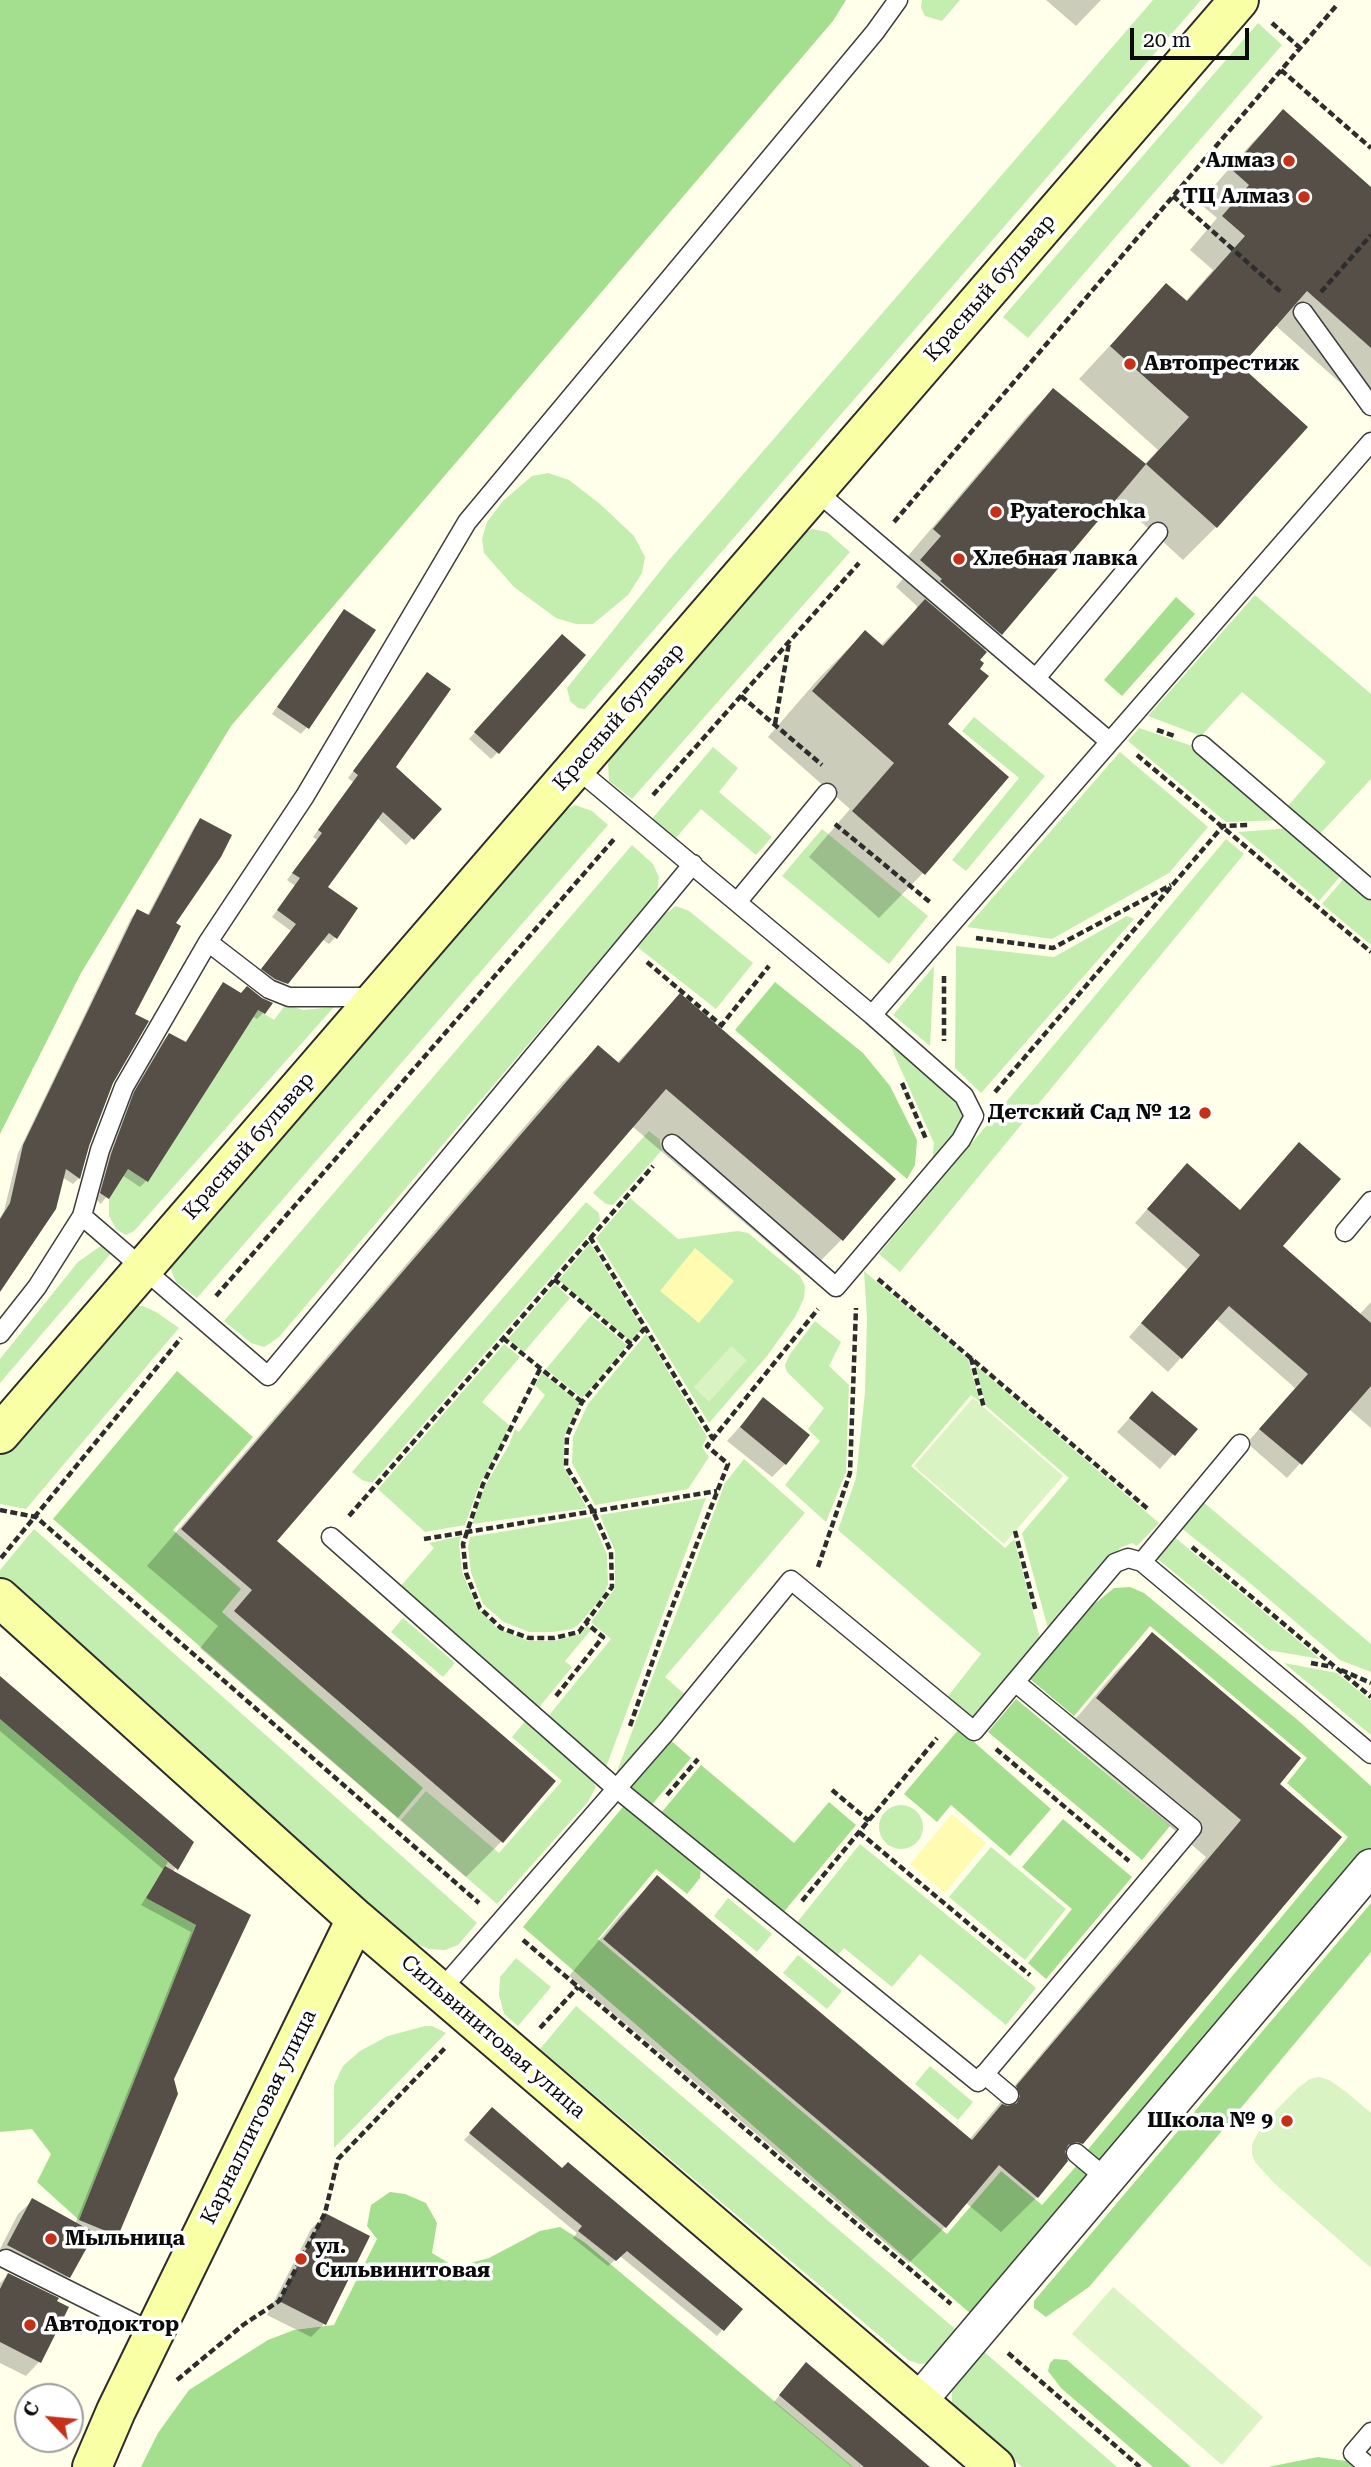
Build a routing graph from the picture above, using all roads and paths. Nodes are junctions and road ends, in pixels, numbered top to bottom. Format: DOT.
graph roads {
  1 [pos="898,0"];
  2 [pos="1239,0"];
  3 [pos="1336,6"];
  4 [pos="1271,22"];
  5 [pos="1300,47"];
  6 [pos="1280,69"];
  7 [pos="1371,148"];
  8 [pos="1173,196"];
  9 [pos="1371,235"];
  10 [pos="1303,312"];
  11 [pos="1371,406"];
  12 [pos="1371,442"];
  13 [pos="815,490"];
  14 [pos="1158,532"];
  15 [pos="876,544"];
  16 [pos="789,642"];
  17 [pos="1036,678"];
  18 [pos="741,696"];
  19 [pos="1129,721"];
  20 [pos="775,724"];
  21 [pos="1113,739"];
  22 [pos="1202,746"];
  23 [pos="576,768"];
  24 [pos="827,793"];
  25 [pos="814,807"];
  26 [pos="635,815"];
  27 [pos="1223,826"];
  28 [pos="693,864"];
  29 [pos="1175,883"];
  30 [pos="1371,890"];
  31 [pos="738,901"];
  32 [pos="949,927"];
  33 [pos="208,942"];
  34 [pos="786,943"];
  35 [pos="626,945"];
  36 [pos="1371,952"];
  37 [pos="377,996"];
  38 [pos="872,1015"];
  39 [pos="900,1076"];
  40 [pos="944,1076"];
  41 [pos="974,1116"];
  42 [pos="672,1144"];
  43 [pos="923,1185"];
  44 [pos="1371,1201"];
  45 [pos="82,1216"];
  46 [pos="1345,1232"];
  47 [pos="590,1237"];
  48 [pos="858,1262"];
  49 [pos="143,1269"];
  50 [pos="554,1279"];
  51 [pos="836,1287"];
  52 [pos="198,1317"];
  53 [pos="646,1328"];
  54 [pos="0,1334"];
  55 [pos="503,1338"];
  56 [pos="631,1344"];
  57 [pos="971,1358"];
  58 [pos="540,1369"];
  59 [pos="582,1402"];
  60 [pos="984,1408"];
  61 [pos="0,1434"];
  62 [pos="713,1438"];
  63 [pos="1240,1444"];
  64 [pos="717,1491"];
  65 [pos="0,1510"];
  66 [pos="593,1511"];
  67 [pos="36,1517"];
  68 [pos="1171,1529"];
  69 [pos="1015,1531"];
  70 [pos="467,1532"];
  71 [pos="331,1537"];
  72 [pos="424,1539"];
  73 [pos="0,1559"];
  74 [pos="1142,1562"];
  75 [pos="809,1595"];
  76 [pos="0,1598"];
  77 [pos="586,1623"];
  78 [pos="1045,1646"];
  79 [pos="1336,1668"];
  80 [pos="1015,1682"];
  81 [pos="1371,1684"];
  82 [pos="1371,1697"];
  83 [pos="956,1716"];
  84 [pos="537,1719"];
  85 [pos="974,1731"];
  86 [pos="1371,1754"];
  87 [pos="698,1759"];
  88 [pos="614,1786"];
  89 [pos="832,1790"];
  90 [pos="650,1815"];
  91 [pos="869,1821"];
  92 [pos="859,1832"];
  93 [pos="1371,1867"];
  94 [pos="1150,1878"];
  95 [pos="356,1919"];
  96 [pos="500,1922"];
  97 [pos="783,1923"];
  98 [pos="578,1987"];
  99 [pos="440,1991"];
  100 [pos="1052,1993"];
  101 [pos="533,2036"];
  102 [pos="451,2043"];
  103 [pos="984,2074"];
  104 [pos="1009,2095"];
  105 [pos="1076,2153"];
  106 [pos="1107,2179"];
  107 [pos="6,2259"];
  108 [pos="243,2325"];
  109 [pos="980,2329"];
  110 [pos="154,2333"];
  111 [pos="918,2402"];
  112 [pos="1371,2432"];
  113 [pos="92,2467"];
  114 [pos="995,2467"];
  115 [pos="1139,2467"];
  116 [pos="1369,2467"];
  1 -- 33 [label="lane"];
  2 -- 13 [label="street, Красный бульвар"];
  3 -- 5 [label="path"];
  4 -- 5 [label="path"];
  5 -- 6 [label="path"];
  6 -- 7 [label="path"];
  6 -- 8 [label="path"];
  8 -- 10 [label="path"];
  8 -- 15 [label="path"];
  9 -- 10 [label="path"];
  10 -- 11 [label="lane"];
  12 -- 19 [label="lane"];
  13 -- 15 [label="lane"];
  13 -- 23 [label="street, Красный бульвар"];
  14 -- 17 [label="lane"];
  15 -- 16 [label="path"];
  15 -- 17 [label="lane"];
  16 -- 18 [label="path"];
  16 -- 20 [label="path"];
  17 -- 21 [label="lane"];
  18 -- 20 [label="path"];
  18 -- 26 [label="path"];
  19 -- 21 [label="lane"];
  19 -- 22 [label="path"];
  20 -- 24 [label="path"];
  21 -- 27 [label="path"];
  21 -- 32 [label="lane"];
  22 -- 30 [label="lane"];
  23 -- 26 [label="lane"];
  23 -- 37 [label="street, Красный бульвар"];
  24 -- 25 [label="lane"];
  25 -- 31 [label="lane"];
  25 -- 32 [label="path"];
  26 -- 28 [label="lane"];
  26 -- 52 [label="path"];
  27 -- 29 [label="path"];
  27 -- 36 [label="path"];
  28 -- 31 [label="lane"];
  28 -- 35 [label="lane"];
  29 -- 32 [label="path"];
  29 -- 41 [label="path"];
  31 -- 34 [label="lane"];
  32 -- 38 [label="lane"];
  32 -- 40 [label="path"];
  33 -- 37 [label="lane"];
  33 -- 45 [label="lane"];
  34 -- 35 [label="path"];
  34 -- 38 [label="lane"];
  35 -- 52 [label="lane"];
  37 -- 49 [label="street, Красный бульвар"];
  38 -- 40 [label="lane"];
  39 -- 43 [label="path"];
  40 -- 41 [label="lane"];
  41 -- 43 [label="lane"];
  42 -- 47 [label="path"];
  42 -- 51 [label="lane"];
  43 -- 48 [label="lane"];
  44 -- 46 [label="lane"];
  45 -- 49 [label="lane"];
  45 -- 54 [label="lane"];
  47 -- 50 [label="path"];
  47 -- 53 [label="path"];
  48 -- 51 [label="lane"];
  48 -- 57 [label="path"];
  48 -- 75 [label="path"];
  49 -- 52 [label="lane"];
  49 -- 61 [label="street, Красный бульвар"];
  50 -- 55 [label="path"];
  50 -- 56 [label="path"];
  51 -- 62 [label="path"];
  52 -- 67 [label="path"];
  53 -- 56 [label="path"];
  53 -- 62 [label="path"];
  55 -- 58 [label="path"];
  55 -- 71 [label="path"];
  56 -- 59 [label="path"];
  57 -- 60 [label="path"];
  57 -- 68 [label="path"];
  58 -- 59 [label="path"];
  58 -- 70 [label="path"];
  59 -- 66 [label="path"];
  62 -- 64 [label="path"];
  63 -- 68 [label="lane"];
  64 -- 66 [label="path"];
  64 -- 88 [label="path"];
  65 -- 67 [label="path"];
  66 -- 70 [label="path"];
  66 -- 77 [label="path"];
  67 -- 73 [label="path"];
  67 -- 96 [label="path"];
  68 -- 74 [label="lane"];
  68 -- 79 [label="path"];
  69 -- 78 [label="path"];
  70 -- 72 [label="path"];
  70 -- 77 [label="path"];
  71 -- 84 [label="lane"];
  74 -- 78 [label="lane"];
  74 -- 86 [label="lane"];
  75 -- 83 [label="lane"];
  75 -- 88 [label="lane"];
  76 -- 95 [label="street, Сильвинитовая улица"];
  77 -- 84 [label="path"];
  78 -- 80 [label="lane"];
  79 -- 81 [label="path"];
  79 -- 82 [label="path"];
  80 -- 85 [label="lane"];
  80 -- 94 [label="lane"];
  83 -- 85 [label="lane"];
  83 -- 91 [label="path"];
  84 -- 88 [label="lane"];
  85 -- 94 [label="path"];
  87 -- 90 [label="path"];
  88 -- 90 [label="lane"];
  88 -- 96 [label="lane"];
  89 -- 91 [label="path"];
  90 -- 97 [label="lane"];
  91 -- 92 [label="path"];
  92 -- 97 [label="path"];
  92 -- 100 [label="path"];
  93 -- 106 [label="street"];
  94 -- 100 [label="lane"];
  95 -- 99 [label="street, Сильвинитовая улица"];
  95 -- 110 [label="street, Карналлитовая улица"];
  96 -- 98 [label="path"];
  96 -- 99 [label="lane"];
  97 -- 103 [label="lane"];
  98 -- 101 [label="path"];
  98 -- 109 [label="path"];
  99 -- 111 [label="street, Сильвинитовая улица"];
  100 -- 103 [label="lane"];
  102 -- 108 [label="path"];
  103 -- 104 [label="lane"];
  105 -- 106 [label="lane"];
  106 -- 109 [label="street"];
  107 -- 110 [label="lane"];
  109 -- 111 [label="street"];
  109 -- 115 [label="path"];
  110 -- 113 [label="street, Карналлитовая улица"];
  111 -- 114 [label="street, Сильвинитовая улица"];
  112 -- 116 [label="lane"];
}
